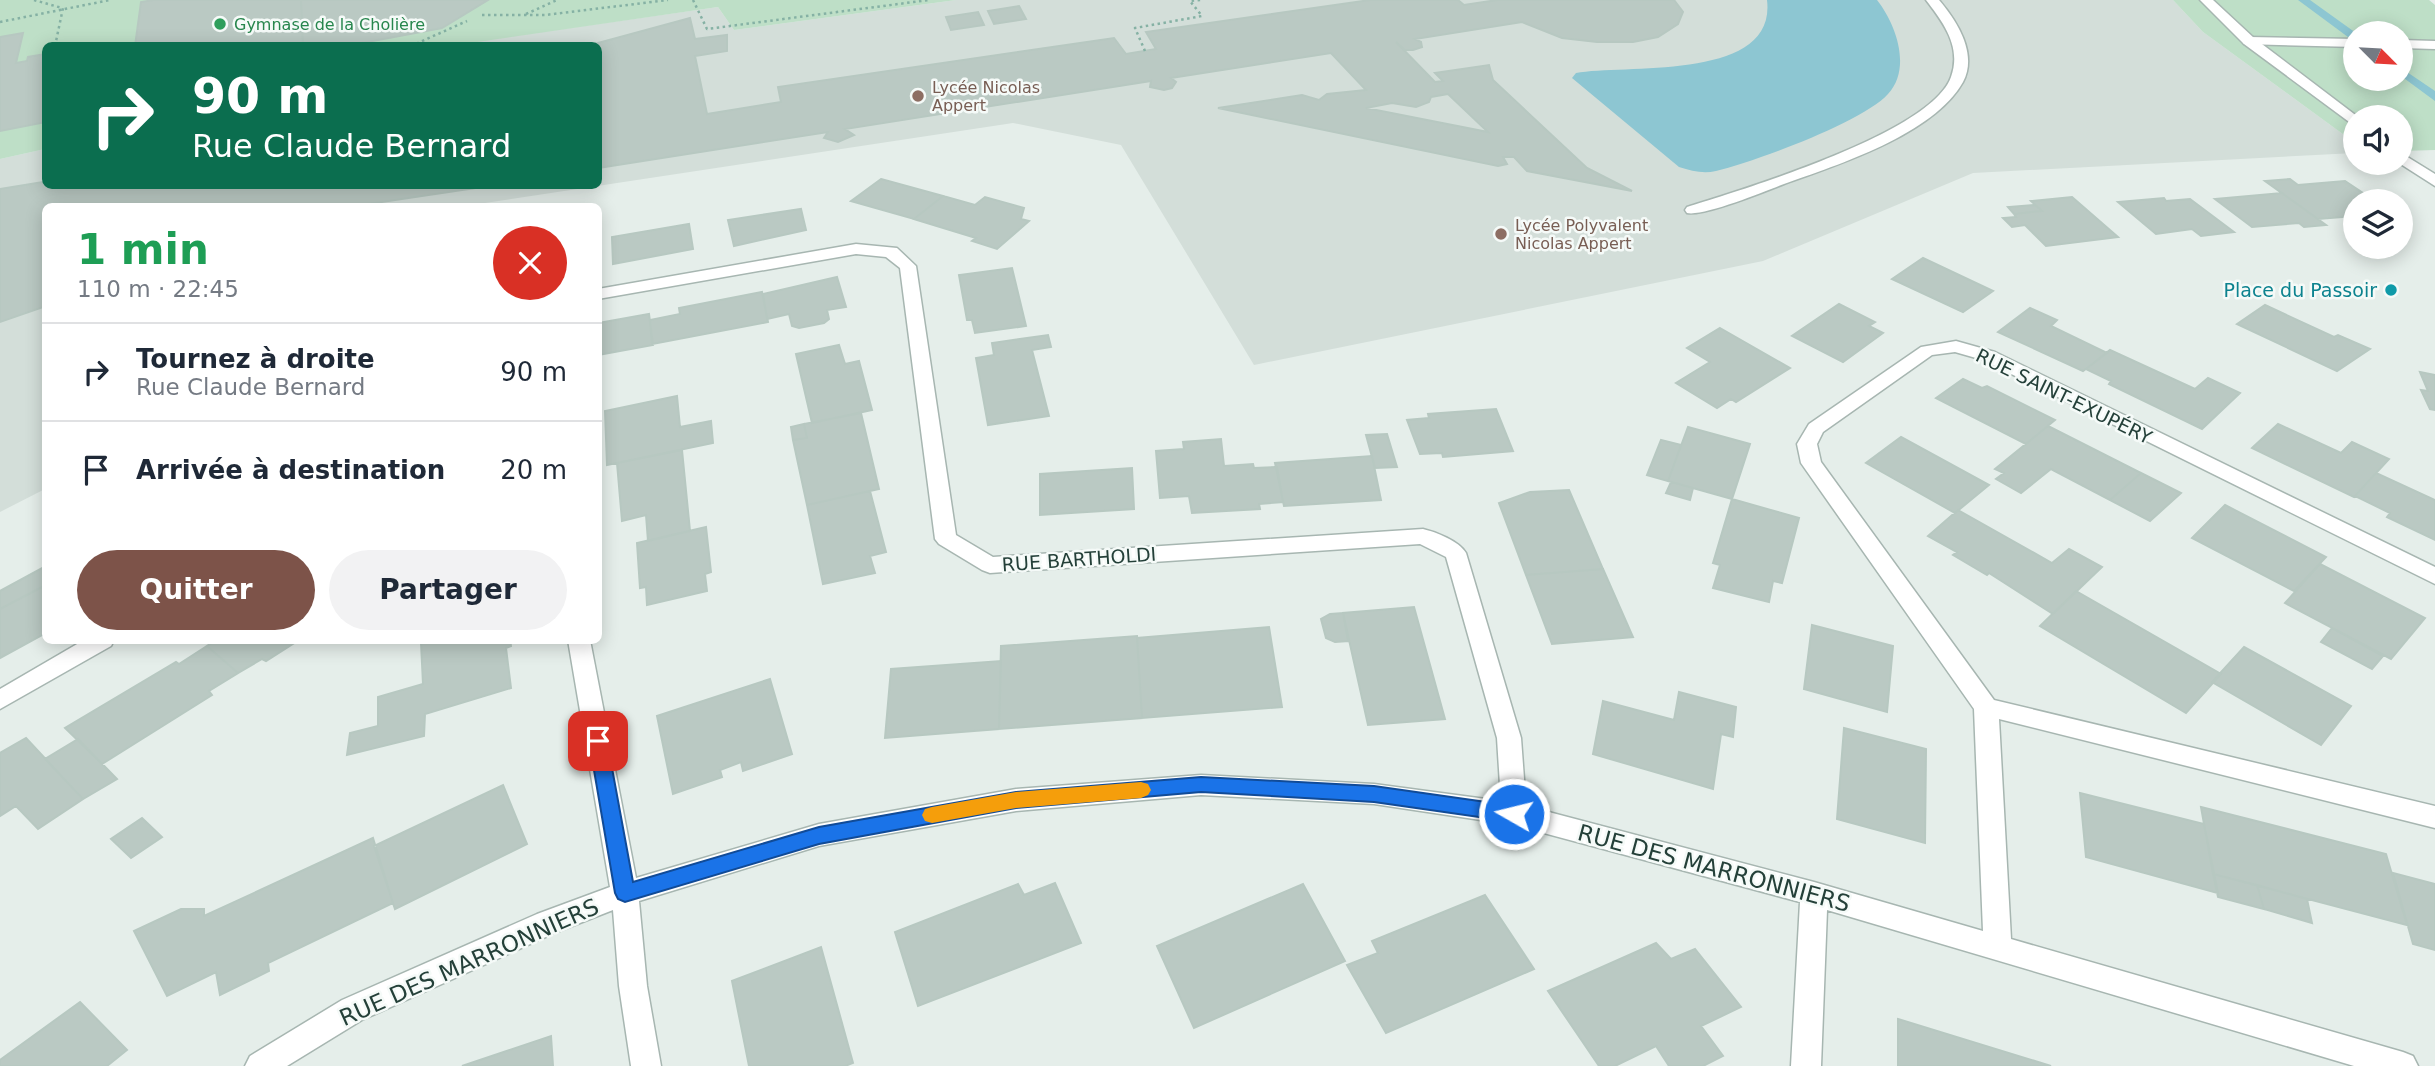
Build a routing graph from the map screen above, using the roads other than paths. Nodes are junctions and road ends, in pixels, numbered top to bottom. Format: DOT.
graph roads {
  1 [pos="1932,0"];
  2 [pos="2206,0"];
  3 [pos="2249,41"];
  4 [pos="2343,43"];
  5 [pos="2413,44"];
  6 [pos="2435,45"];
  7 [pos="2343,113"];
  8 [pos="2413,165"];
  9 [pos="2435,181"];
  10 [pos="1693,211"];
  11 [pos="602,293"];
  12 [pos="2435,576"];
  13 [pos="96,644"];
  14 [pos="580,644"];
  15 [pos="0,700"];
  16 [pos="1986,707"];
  17 [pos="1514,814"];
  18 [pos="2435,817"];
  19 [pos="625,893"];
  20 [pos="1814,894"];
  21 [pos="1998,949"];
  22 [pos="2391,1064"];
  23 [pos="261,1066"];
  24 [pos="646,1066"];
  25 [pos="1806,1066"];
  1 -- 10 [label="street"];
  2 -- 3 [label="street"];
  3 -- 4 [label="street"];
  3 -- 7 [label="street"];
  5 -- 6 [label="street"];
  8 -- 9 [label="street"];
  11 -- 17 [label="street, RUE BARTHOLDI"];
  12 -- 16 [label="street, RUE SAINT-EXUPÉRY"];
  13 -- 15 [label="street"];
  14 -- 19 [label="street"];
  16 -- 18 [label="street"];
  16 -- 21 [label="street"];
  17 -- 19 [label="street, RUE DES MARRONNIERS"];
  17 -- 20 [label="street, RUE DES MARRONNIERS"];
  19 -- 23 [label="street, RUE DES MARRONNIERS"];
  19 -- 24 [label="street"];
  20 -- 21 [label="street, RUE DES MARRONNIERS"];
  20 -- 25 [label="street"];
  21 -- 22 [label="street, RUE DES MARRONNIERS"];
}
